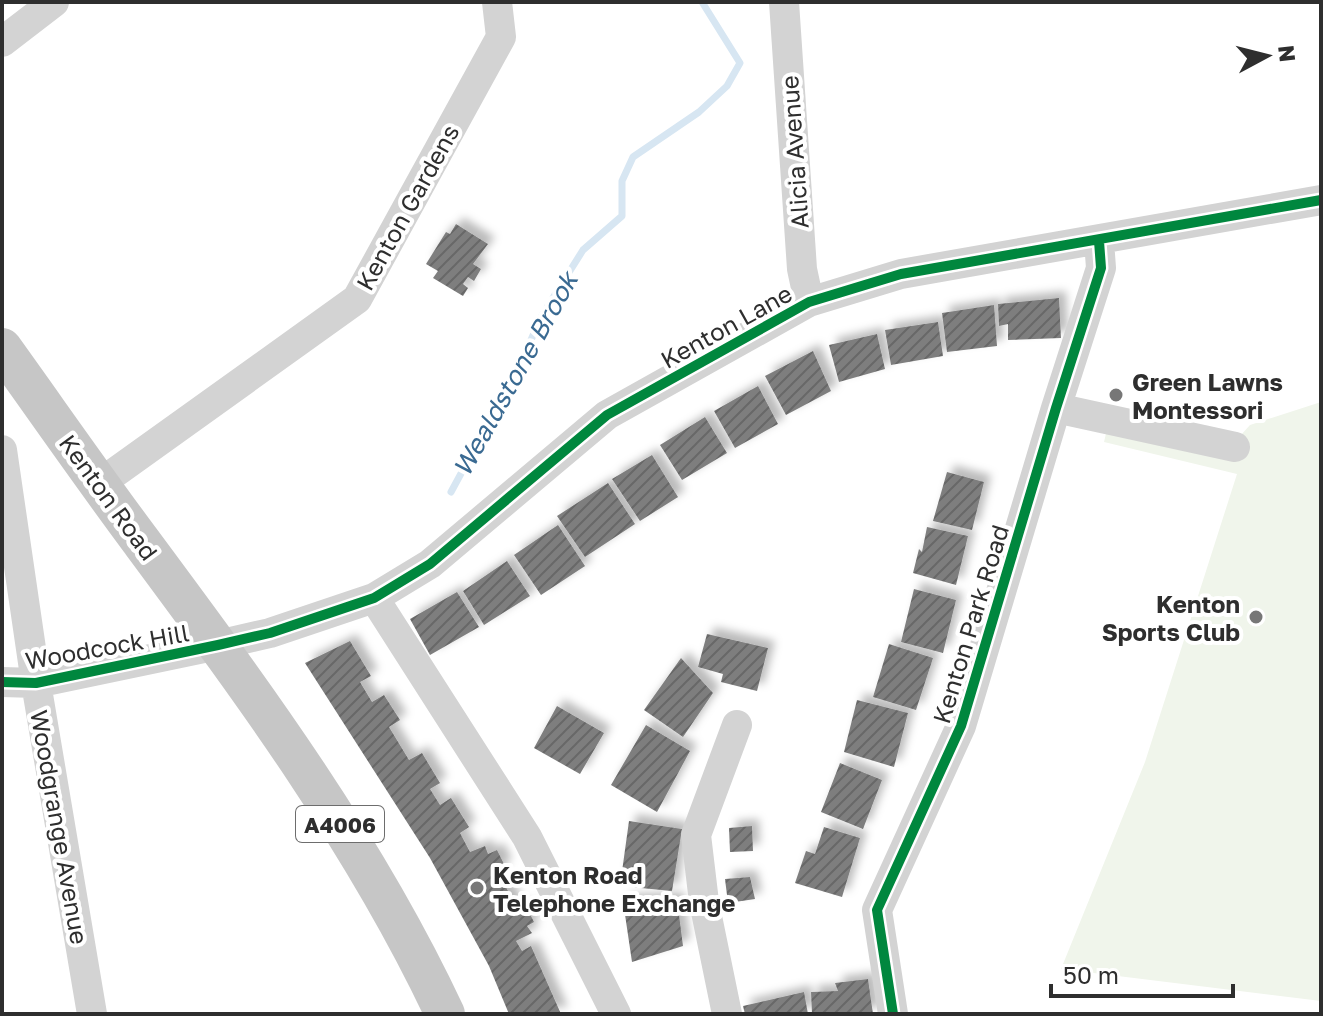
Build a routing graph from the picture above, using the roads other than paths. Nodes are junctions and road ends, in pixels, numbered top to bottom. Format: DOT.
graph roads {
  1 [pos="54,2"];
  2 [pos="497,2"];
  3 [pos="785,2"];
  4 [pos="2,42"];
  5 [pos="1321,200"];
  6 [pos="1099,241"];
  7 [pos="809,302"];
  8 [pos="5,361"];
  9 [pos="1056,408"];
  10 [pos="1235,447"];
  11 [pos="2,450"];
  12 [pos="99,484"];
  13 [pos="374,598"];
  14 [pos="218,645"];
  15 [pos="2,682"];
  16 [pos="36,683"];
  17 [pos="737,725"];
  18 [pos="92,1014"];
  19 [pos="445,1014"];
  20 [pos="616,1014"];
  21 [pos="727,1014"];
  22 [pos="893,1014"];
  1 -- 4 [label="street"];
  2 -- 12 [label="street, Kenton Gardens"];
  3 -- 7 [label="street, Alicia Avenue"];
  5 -- 6 [label="street, Kenton Lane"];
  6 -- 7 [label="street, Kenton Lane"];
  6 -- 9 [label="street, Kenton Park Road"];
  7 -- 13 [label="street, Kenton Lane"];
  8 -- 12 [label="main road, Kenton Road / A4006"];
  9 -- 10 [label="street"];
  9 -- 22 [label="street, Kenton Park Road"];
  11 -- 16 [label="street, Woodgrange Avenue"];
  12 -- 14 [label="main road, Kenton Road / A4006"];
  13 -- 14 [label="street, Kenton Lane"];
  13 -- 20 [label="street"];
  14 -- 16 [label="street, Woodcock Hill"];
  14 -- 19 [label="main road, A4006"];
  15 -- 16 [label="street, Woodcock Hill"];
  16 -- 18 [label="street, Woodgrange Avenue"];
  17 -- 21 [label="street"];
}
